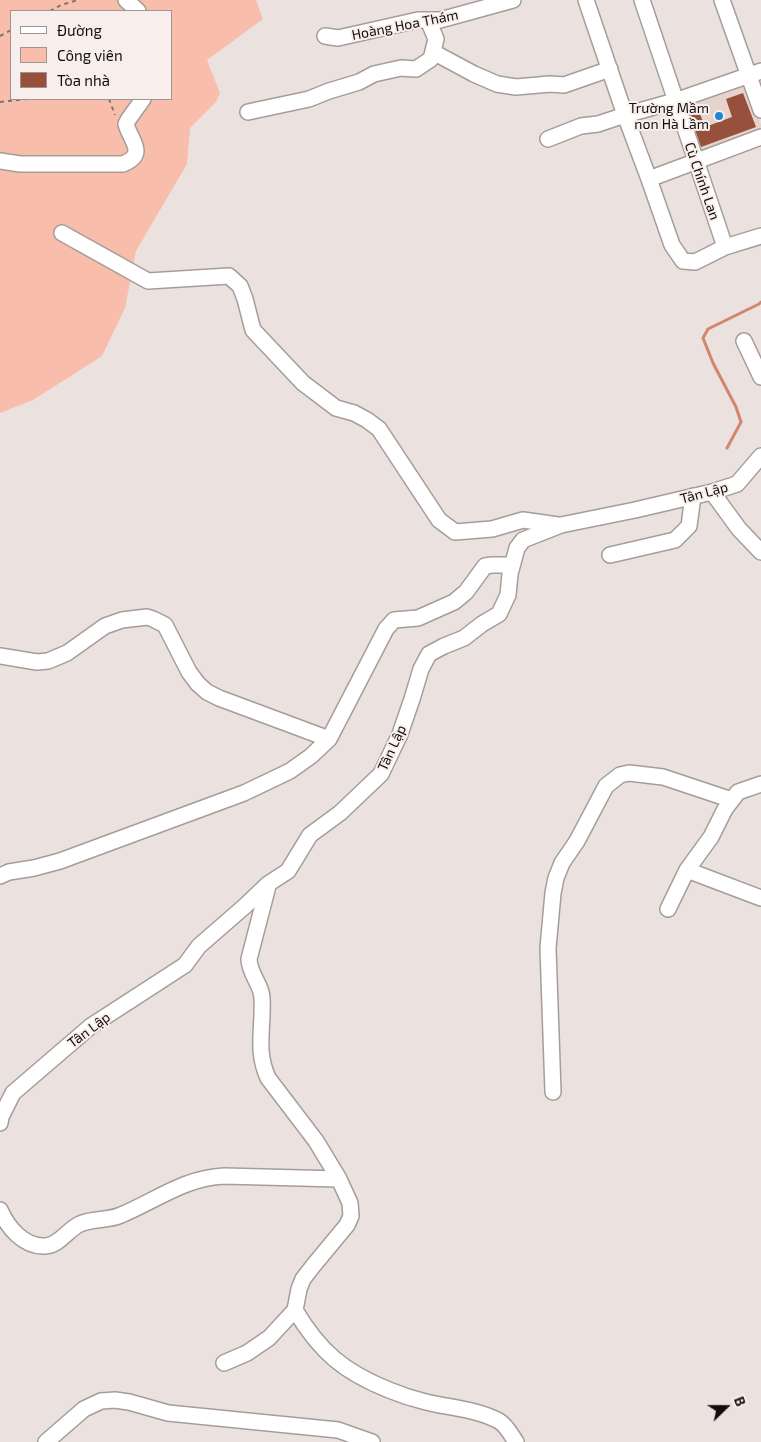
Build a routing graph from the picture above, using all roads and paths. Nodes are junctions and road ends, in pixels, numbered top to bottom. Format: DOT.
graph roads {
  1 [pos="78,0"];
  2 [pos="126,0"];
  3 [pos="513,0"];
  4 [pos="586,0"];
  5 [pos="642,0"];
  6 [pos="722,0"];
  7 [pos="52,10"];
  8 [pos="137,10"];
  9 [pos="428,20"];
  10 [pos="325,36"];
  11 [pos="433,52"];
  12 [pos="610,69"];
  13 [pos="755,73"];
  14 [pos="18,100"];
  15 [pos="109,100"];
  16 [pos="143,100"];
  17 [pos="675,101"];
  18 [pos="0,102"];
  19 [pos="761,110"];
  20 [pos="248,112"];
  21 [pos="625,114"];
  22 [pos="126,124"];
  23 [pos="761,137"];
  24 [pos="548,139"];
  25 [pos="0,161"];
  26 [pos="695,162"];
  27 [pos="650,179"];
  28 [pos="62,234"];
  29 [pos="761,236"];
  30 [pos="725,247"];
  31 [pos="744,341"];
  32 [pos="761,376"];
  33 [pos="761,456"];
  34 [pos="712,492"];
  35 [pos="693,496"];
  36 [pos="561,525"];
  37 [pos="761,552"];
  38 [pos="610,556"];
  39 [pos="512,565"];
  40 [pos="0,656"];
  41 [pos="329,739"];
  42 [pos="761,784"];
  43 [pos="732,800"];
  44 [pos="687,870"];
  45 [pos="0,876"];
  46 [pos="268,884"];
  47 [pos="761,898"];
  48 [pos="668,909"];
  49 [pos="553,1092"];
  50 [pos="0,1122"];
  51 [pos="339,1179"];
  52 [pos="0,1210"];
  53 [pos="294,1310"];
  54 [pos="224,1363"];
  55 [pos="46,1442"];
  56 [pos="372,1442"];
  57 [pos="516,1442"];
  1 -- 7 [label="path"];
  2 -- 8 [label="street"];
  3 -- 9 [label="street, Hoàng Hoa Thám"];
  4 -- 12 [label="street"];
  5 -- 17 [label="street, Cù Chính Lan"];
  6 -- 13 [label="street"];
  9 -- 10 [label="street, Hoàng Hoa Thám"];
  9 -- 11 [label="street"];
  11 -- 12 [label="street"];
  11 -- 20 [label="street"];
  12 -- 21 [label="street"];
  13 -- 17 [label="street"];
  13 -- 19 [label="street"];
  14 -- 18 [label="path"];
  15 -- 22 [label="path"];
  16 -- 22 [label="street"];
  17 -- 21 [label="street"];
  17 -- 26 [label="street, Cù Chính Lan"];
  21 -- 24 [label="street"];
  21 -- 27 [label="street"];
  22 -- 25 [label="street"];
  23 -- 26 [label="street"];
  26 -- 27 [label="street"];
  26 -- 30 [label="street, Cù Chính Lan"];
  27 -- 30 [label="street"];
  28 -- 36 [label="street"];
  29 -- 30 [label="street"];
  31 -- 32 [label="street"];
  33 -- 34 [label="street, Tân Lập"];
  34 -- 35 [label="street, Tân Lập"];
  34 -- 37 [label="street"];
  35 -- 36 [label="street, Tân Lập"];
  35 -- 38 [label="street"];
  36 -- 39 [label="street, Tân Lập"];
  39 -- 41 [label="street"];
  39 -- 46 [label="street, Tân Lập"];
  40 -- 41 [label="street"];
  41 -- 45 [label="street"];
  42 -- 43 [label="street"];
  43 -- 44 [label="street"];
  43 -- 49 [label="street"];
  44 -- 47 [label="street"];
  44 -- 48 [label="street"];
  46 -- 50 [label="street, Tân Lập"];
  46 -- 51 [label="street"];
  51 -- 52 [label="street"];
  51 -- 53 [label="street"];
  53 -- 54 [label="street"];
  53 -- 57 [label="street"];
  55 -- 56 [label="street"];
}
